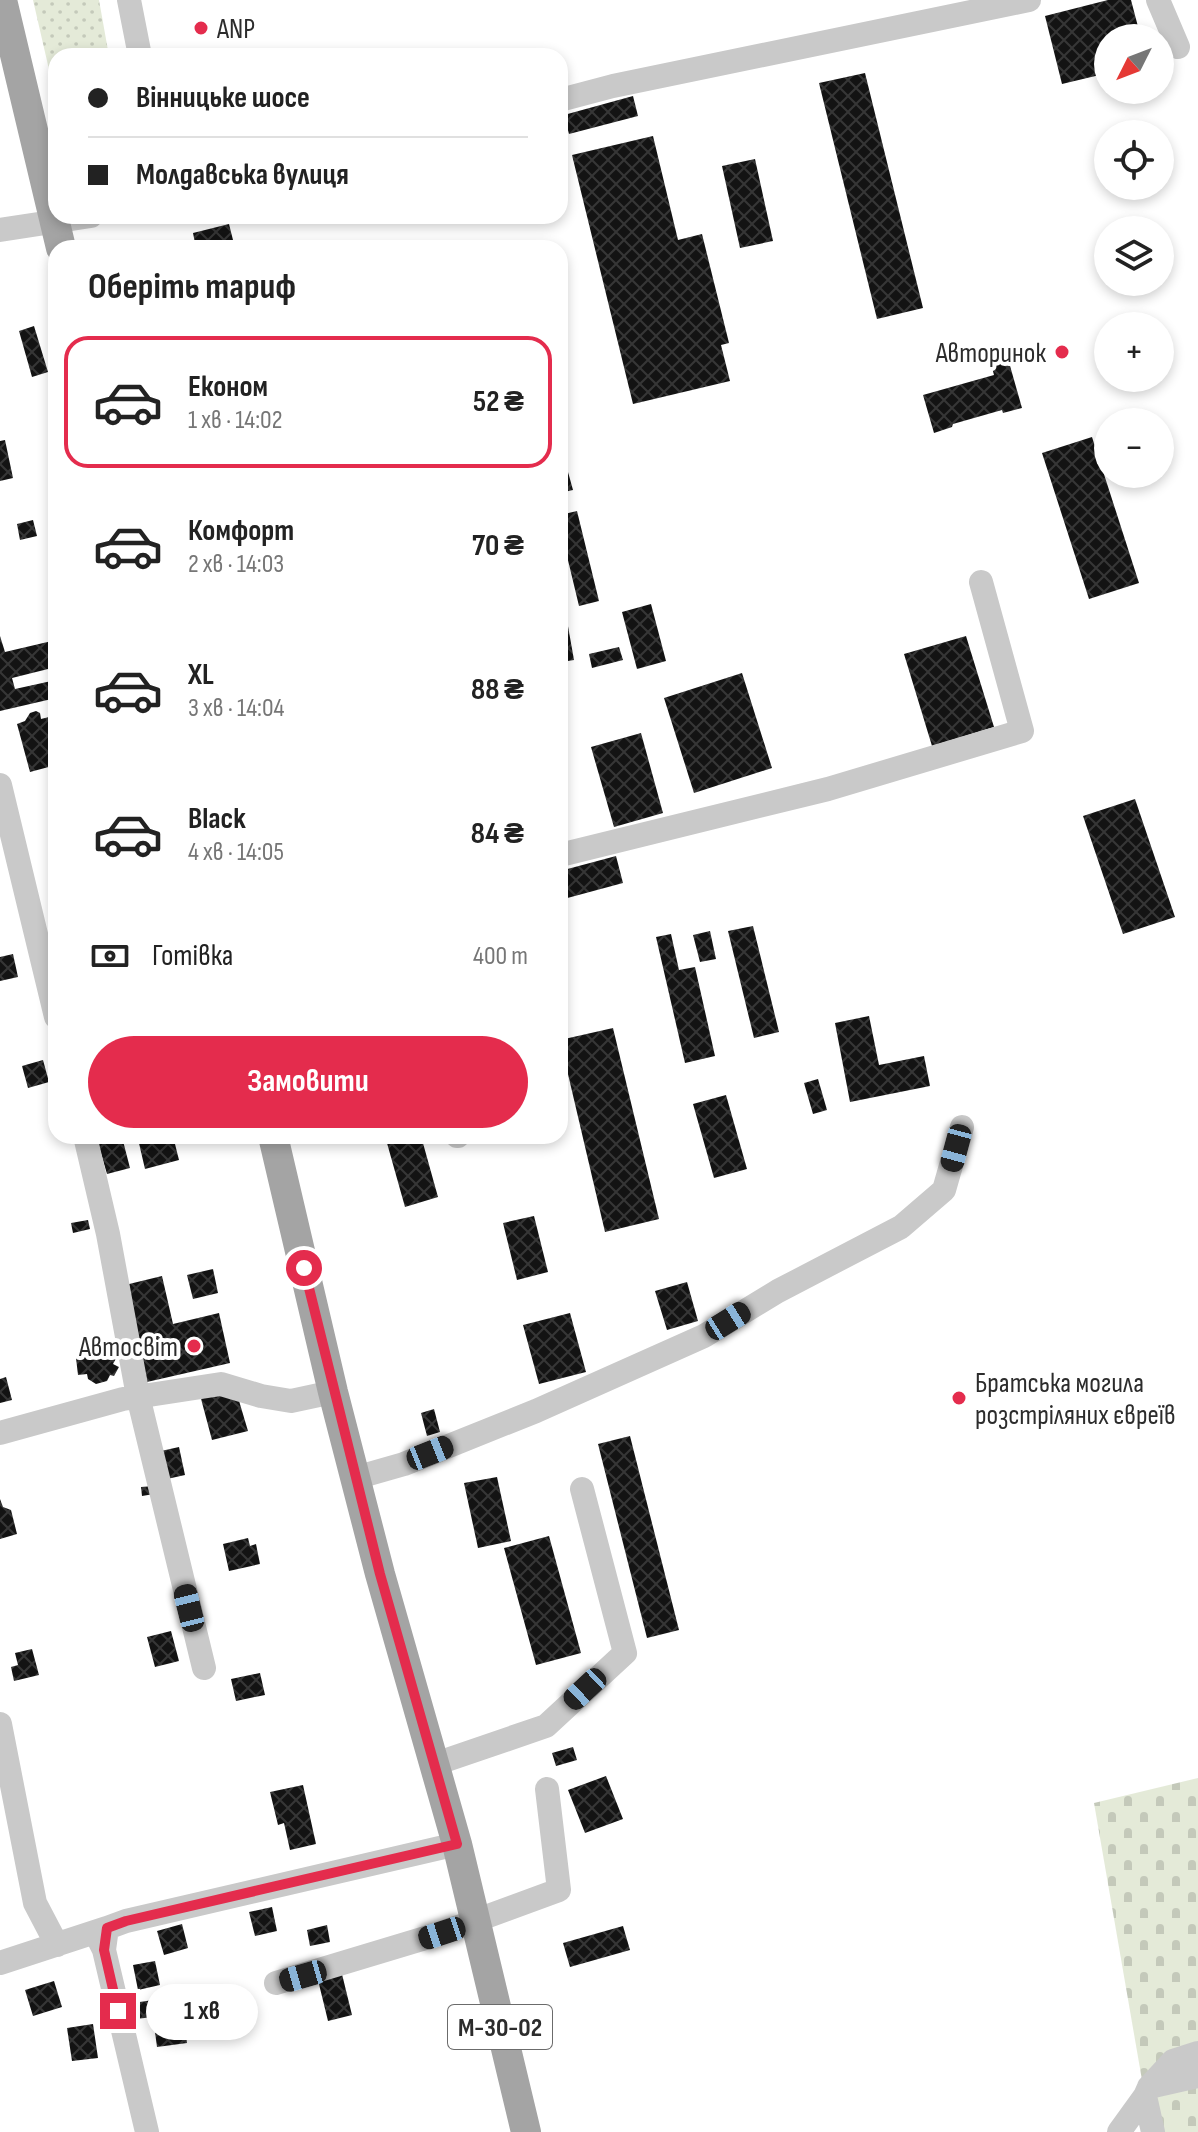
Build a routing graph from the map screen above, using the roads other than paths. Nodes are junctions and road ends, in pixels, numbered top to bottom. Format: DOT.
graph roads {
  1 [pos="2,0"];
  2 [pos="129,0"];
  3 [pos="1029,0"];
  4 [pos="1158,0"];
  5 [pos="1178,47"];
  6 [pos="138,48"];
  7 [pos="568,98"];
  8 [pos="48,143"];
  9 [pos="74,224"];
  10 [pos="0,230"];
  11 [pos="981,582"];
  12 [pos="0,785"];
  13 [pos="568,853"];
  14 [pos="48,984"];
  15 [pos="962,1127"];
  16 [pos="87,1144"];
  17 [pos="275,1144"];
  18 [pos="333,1392"];
  19 [pos="138,1396"];
  20 [pos="0,1433"];
  21 [pos="355,1478"];
  22 [pos="582,1489"];
  23 [pos="204,1668"];
  24 [pos="0,1724"];
  25 [pos="435,1764"];
  26 [pos="547,1789"];
  27 [pos="457,1844"];
  28 [pos="475,1921"];
  29 [pos="102,1937"];
  30 [pos="57,1945"];
  31 [pos="0,1963"];
  32 [pos="276,1983"];
  33 [pos="1198,2053"];
  34 [pos="1198,2076"];
  35 [pos="1147,2091"];
  36 [pos="147,2132"];
  37 [pos="526,2132"];
  38 [pos="1119,2132"];
  39 [pos="1153,2132"];
  1 -- 8 [label="main road"];
  2 -- 6 [label="street"];
  3 -- 7 [label="street"];
  4 -- 5 [label="street"];
  9 -- 10 [label="street"];
  11 -- 13 [label="street"];
  12 -- 14 [label="street"];
  15 -- 21 [label="street"];
  16 -- 19 [label="street"];
  17 -- 18 [label="main road, М-30-02"];
  18 -- 19 [label="street"];
  18 -- 21 [label="main road, М-30-02"];
  19 -- 20 [label="street"];
  19 -- 23 [label="street"];
  21 -- 25 [label="main road, М-30-02"];
  22 -- 25 [label="street"];
  24 -- 30 [label="street"];
  25 -- 27 [label="main road, М-30-02"];
  26 -- 28 [label="street"];
  27 -- 28 [label="main road, М-30-02"];
  27 -- 29 [label="street"];
  28 -- 32 [label="street"];
  28 -- 37 [label="main road, М-30-02"];
  29 -- 30 [label="street"];
  29 -- 36 [label="street"];
  30 -- 31 [label="street"];
  33 -- 35 [label="street"];
  34 -- 35 [label="street"];
  35 -- 38 [label="street"];
  35 -- 39 [label="street"];
}
